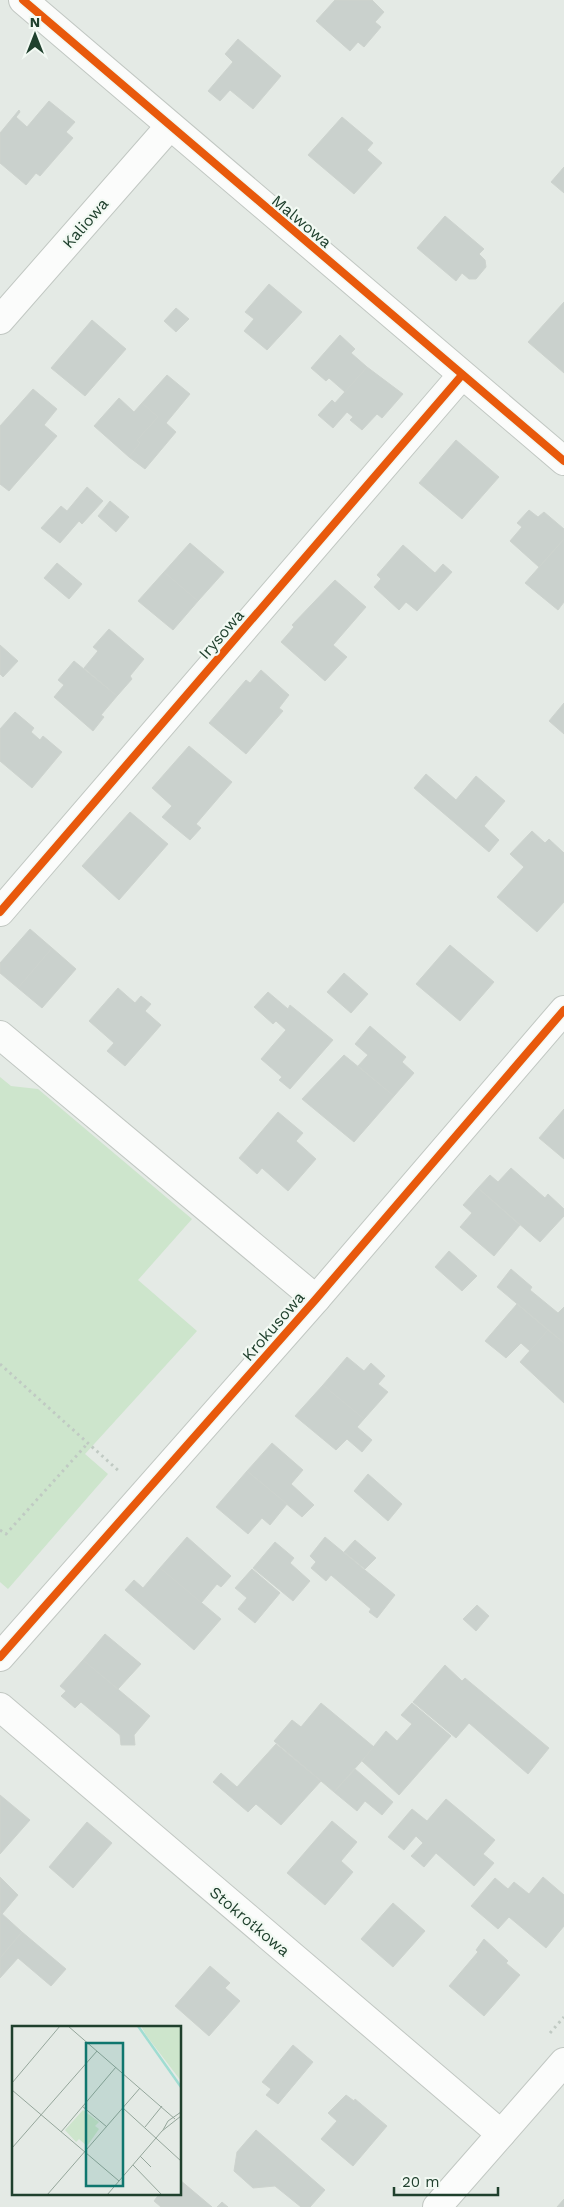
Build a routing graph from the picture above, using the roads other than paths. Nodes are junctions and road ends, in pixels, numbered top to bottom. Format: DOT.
graph roads {
  1 [pos="23,0"];
  2 [pos="170,126"];
  3 [pos="0,320"];
  4 [pos="462,375"];
  5 [pos="564,461"];
  6 [pos="0,912"];
  7 [pos="564,1010"];
  8 [pos="0,1035"];
  9 [pos="316,1299"];
  10 [pos="0,1657"];
  11 [pos="0,1707"];
  12 [pos="564,2062"];
  13 [pos="501,2134"];
  14 [pos="437,2207"];
  1 -- 2 [label="street, Malwowa"];
  2 -- 3 [label="street, Kaliowa"];
  2 -- 4 [label="street, Malwowa"];
  4 -- 5 [label="street, Malwowa"];
  4 -- 6 [label="street, Irysowa"];
  7 -- 9 [label="street, Krokusowa"];
  8 -- 9 [label="street"];
  9 -- 10 [label="street, Krokusowa"];
  11 -- 13 [label="street, Stokrotkowa"];
  12 -- 13 [label="street"];
  13 -- 14 [label="street"];
}
